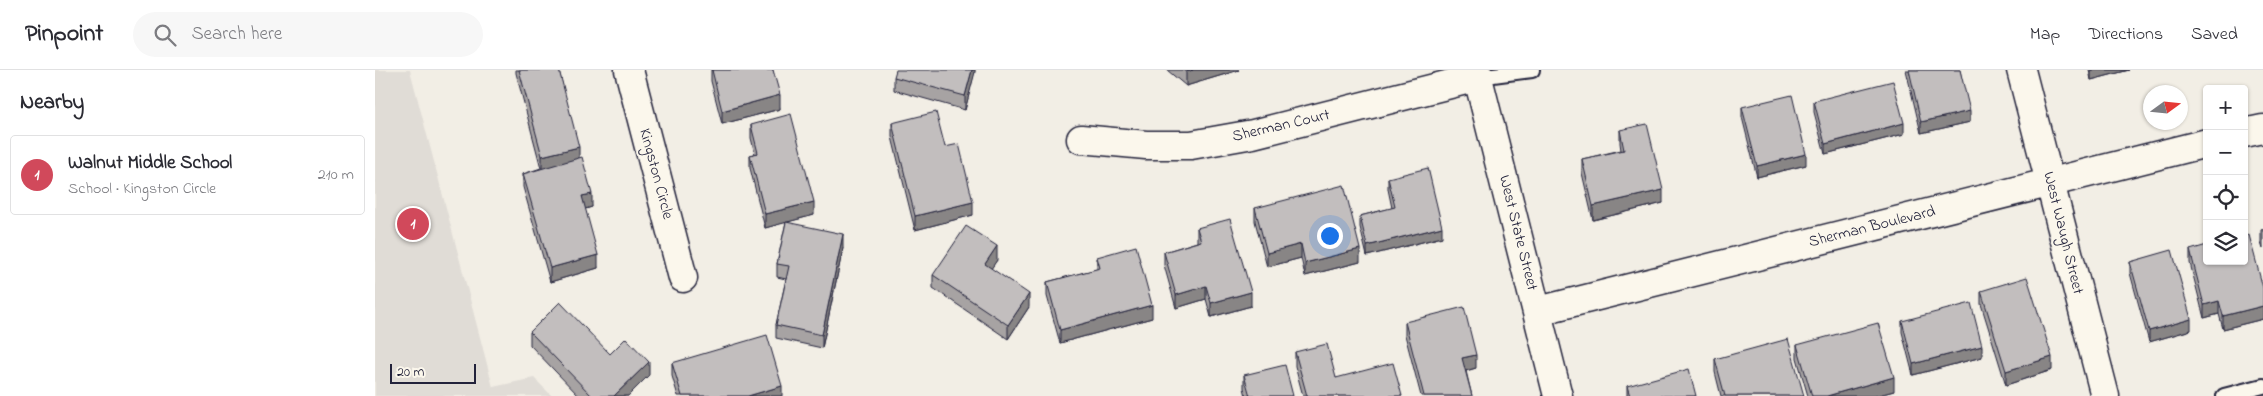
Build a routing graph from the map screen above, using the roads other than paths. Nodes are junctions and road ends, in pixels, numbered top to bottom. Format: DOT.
graph roads {
  1 [pos="629,70"];
  2 [pos="1532,70"];
  3 [pos="2021,70"];
  4 [pos="1477,73"];
  5 [pos="2263,129"];
  6 [pos="2248,133"];
  7 [pos="1081,139"];
  8 [pos="2203,144"];
  9 [pos="2050,182"];
  10 [pos="683,278"];
  11 [pos="1538,311"];
  12 [pos="2263,386"];
  13 [pos="1558,396"];
  14 [pos="2105,396"];
  15 [pos="2224,396"];
  1 -- 10 [label="street, Kingston Circle"];
  2 -- 4 [label="lane"];
  3 -- 9 [label="street, West Waugh Street"];
  4 -- 7 [label="street, Sherman Court"];
  4 -- 11 [label="street, West State Street"];
  5 -- 6 [label="street"];
  8 -- 9 [label="street, Sherman Boulevard"];
  9 -- 11 [label="street, Sherman Boulevard"];
  9 -- 14 [label="street, West Waugh Street"];
  11 -- 13 [label="street, West State Street"];
  12 -- 15 [label="lane"];
}
